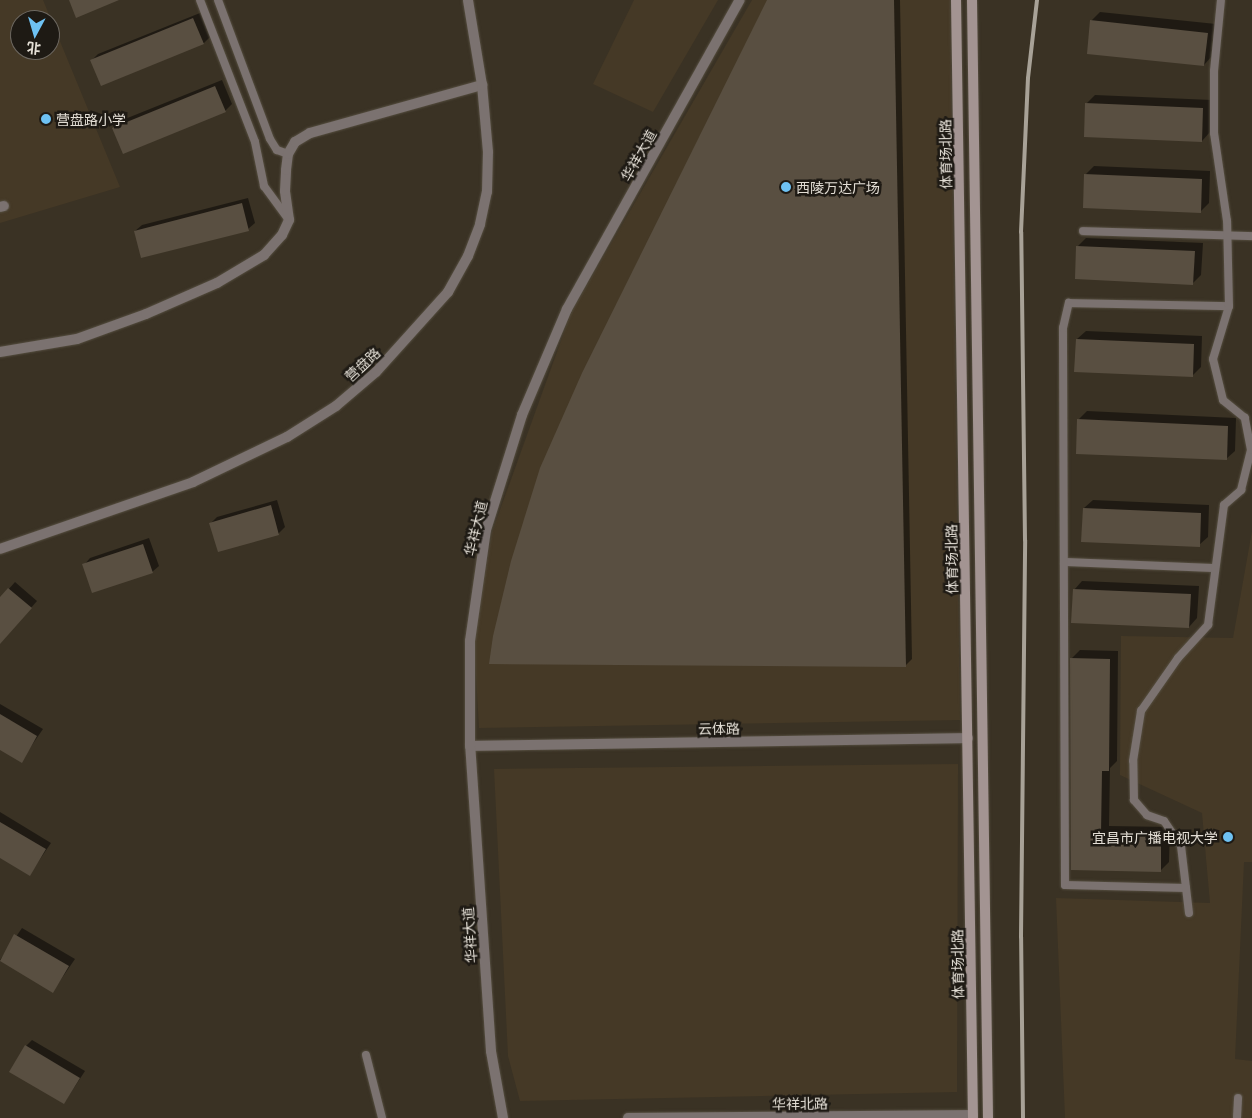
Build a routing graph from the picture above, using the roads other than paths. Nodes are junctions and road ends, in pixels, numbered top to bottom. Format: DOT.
graph roads {
  1 [pos="200,0"];
  2 [pos="218,0"];
  3 [pos="468,0"];
  4 [pos="740,0"];
  5 [pos="956,0"];
  6 [pos="972,0"];
  7 [pos="1221,0"];
  8 [pos="482,85"];
  9 [pos="288,154"];
  10 [pos="289,220"];
  11 [pos="1083,231"];
  12 [pos="1227,236"];
  13 [pos="1252,236"];
  14 [pos="1229,306"];
  15 [pos="0,352"];
  16 [pos="0,549"];
  17 [pos="1064,562"];
  18 [pos="1214,568"];
  19 [pos="968,738"];
  20 [pos="470,746"];
  21 [pos="1186,888"];
  22 [pos="1189,913"];
  23 [pos="366,1055"];
  24 [pos="1238,1098"];
  25 [pos="973,1116"];
  26 [pos="382,1118"];
  27 [pos="503,1118"];
  28 [pos="628,1118"];
  29 [pos="988,1118"];
  30 [pos="1237,1118"];
  1 -- 10 [label="lane"];
  2 -- 9 [label="lane"];
  3 -- 8 [label="street, 营盘路"];
  4 -- 20 [label="street, 华祥大道"];
  5 -- 19 [label="main road, 体育场北路"];
  6 -- 29 [label="main road, 体育场北路"];
  7 -- 12 [label="lane"];
  8 -- 9 [label="street"];
  8 -- 16 [label="street, 营盘路"];
  9 -- 10 [label="street"];
  10 -- 15 [label="street"];
  11 -- 12 [label="lane"];
  12 -- 13 [label="lane"];
  12 -- 14 [label="lane"];
  14 -- 17 [label="lane"];
  14 -- 18 [label="lane"];
  17 -- 18 [label="lane"];
  17 -- 21 [label="lane"];
  18 -- 21 [label="lane"];
  19 -- 20 [label="street, 云体路"];
  19 -- 25 [label="main road, 体育场北路"];
  20 -- 27 [label="street, 华祥大道"];
  21 -- 22 [label="lane"];
  23 -- 26 [label="lane"];
  24 -- 30 [label="lane"];
  25 -- 28 [label="street, 华祥北路"];
}
